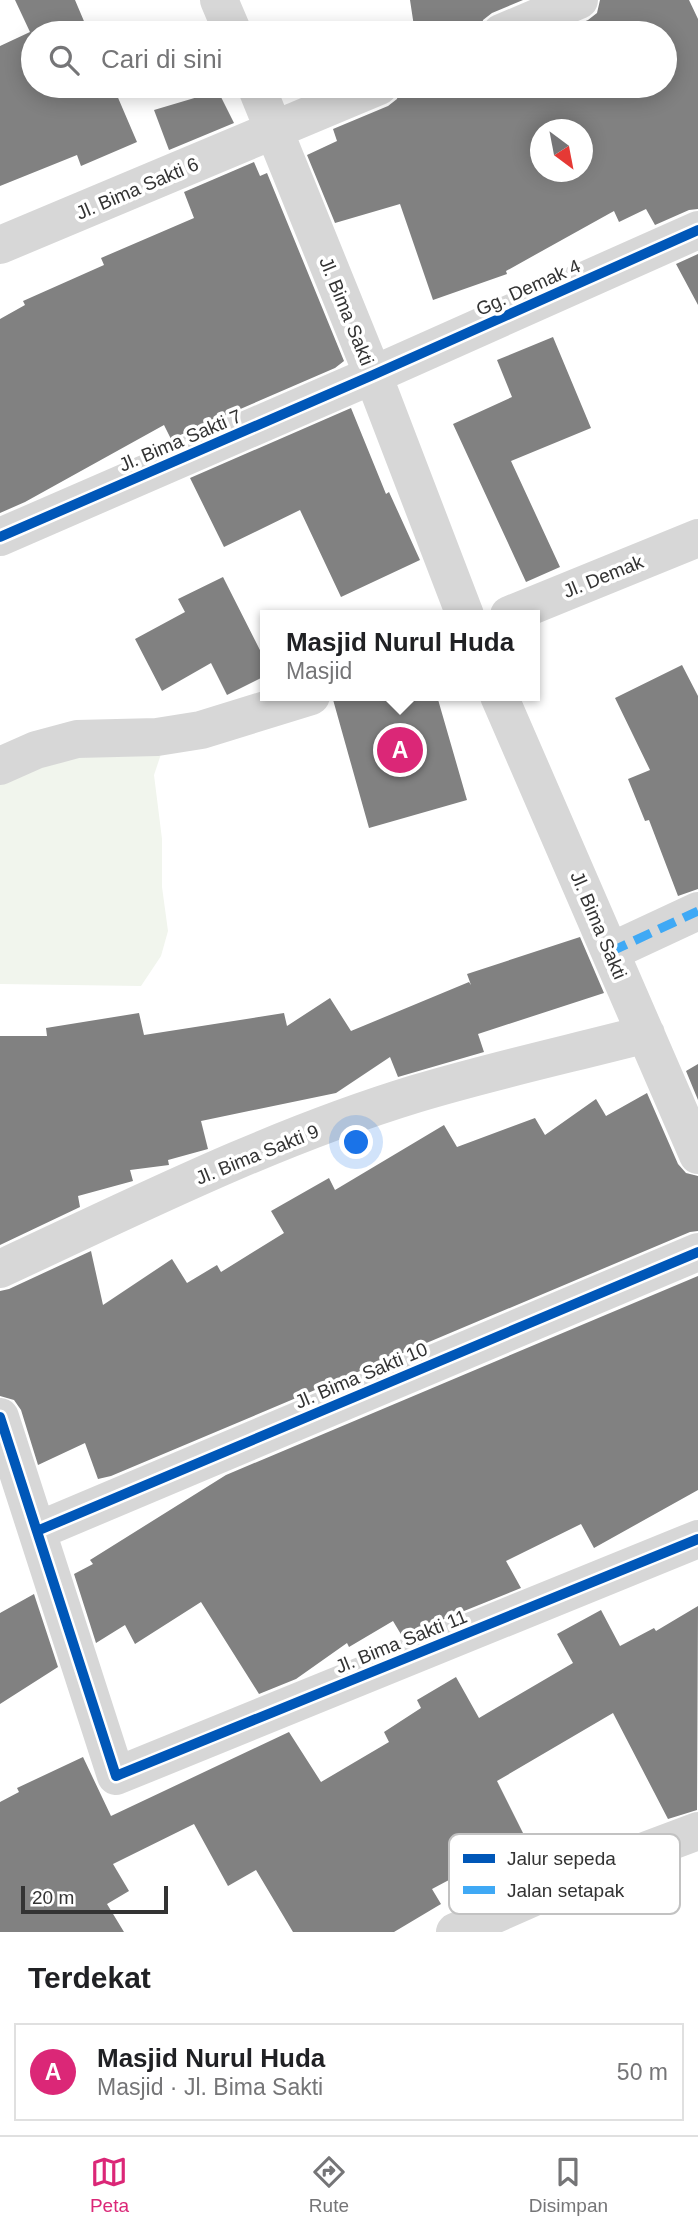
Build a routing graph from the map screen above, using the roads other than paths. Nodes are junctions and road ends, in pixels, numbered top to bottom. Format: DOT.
graph roads {
  1 [pos="219,0"];
  2 [pos="579,0"];
  3 [pos="228,21"];
  4 [pos="530,21"];
  5 [pos="261,98"];
  6 [pos="351,98"];
  7 [pos="275,131"];
  8 [pos="698,230"];
  9 [pos="0,245"];
  10 [pos="373,375"];
  11 [pos="0,537"];
  12 [pos="698,538"];
  13 [pos="464,610"];
  14 [pos="521,610"];
  15 [pos="294,701"];
  16 [pos="501,701"];
  17 [pos="0,766"];
  18 [pos="698,911"];
  19 [pos="610,952"];
  20 [pos="646,1034"];
  21 [pos="698,1155"];
  22 [pos="698,1251"];
  23 [pos="0,1269"];
  24 [pos="0,1417"];
  25 [pos="37,1531"];
  26 [pos="698,1539"];
  27 [pos="698,1831"];
  28 [pos="680,1838"];
  29 [pos="496,1914"];
  30 [pos="455,1932"];
  1 -- 3 [label="street"];
  2 -- 4 [label="street"];
  5 -- 7 [label="street, Jl. Bima Sakti"];
  6 -- 7 [label="street, Jl. Bima Sakti 6"];
  7 -- 9 [label="street, Jl. Bima Sakti 6"];
  7 -- 10 [label="street, Jl. Bima Sakti"];
  8 -- 10 [label="street, Gg. Demak 4"];
  10 -- 11 [label="street, Jl. Bima Sakti 7"];
  10 -- 13 [label="street, Jl. Bima Sakti"];
  12 -- 14 [label="street, Jl. Demak"];
  15 -- 17 [label="street"];
  16 -- 19 [label="street, Jl. Bima Sakti"];
  18 -- 19 [label="street"];
  19 -- 20 [label="street, Jl. Bima Sakti"];
  20 -- 21 [label="street, Jl. Bima Sakti"];
  20 -- 23 [label="street, Jl. Bima Sakti 9"];
  22 -- 25 [label="street, Jl. Bima Sakti 10"];
  24 -- 25 [label="street"];
  25 -- 26 [label="street, Jl. Bima Sakti 11"];
  27 -- 28 [label="street"];
  29 -- 30 [label="street"];
}
